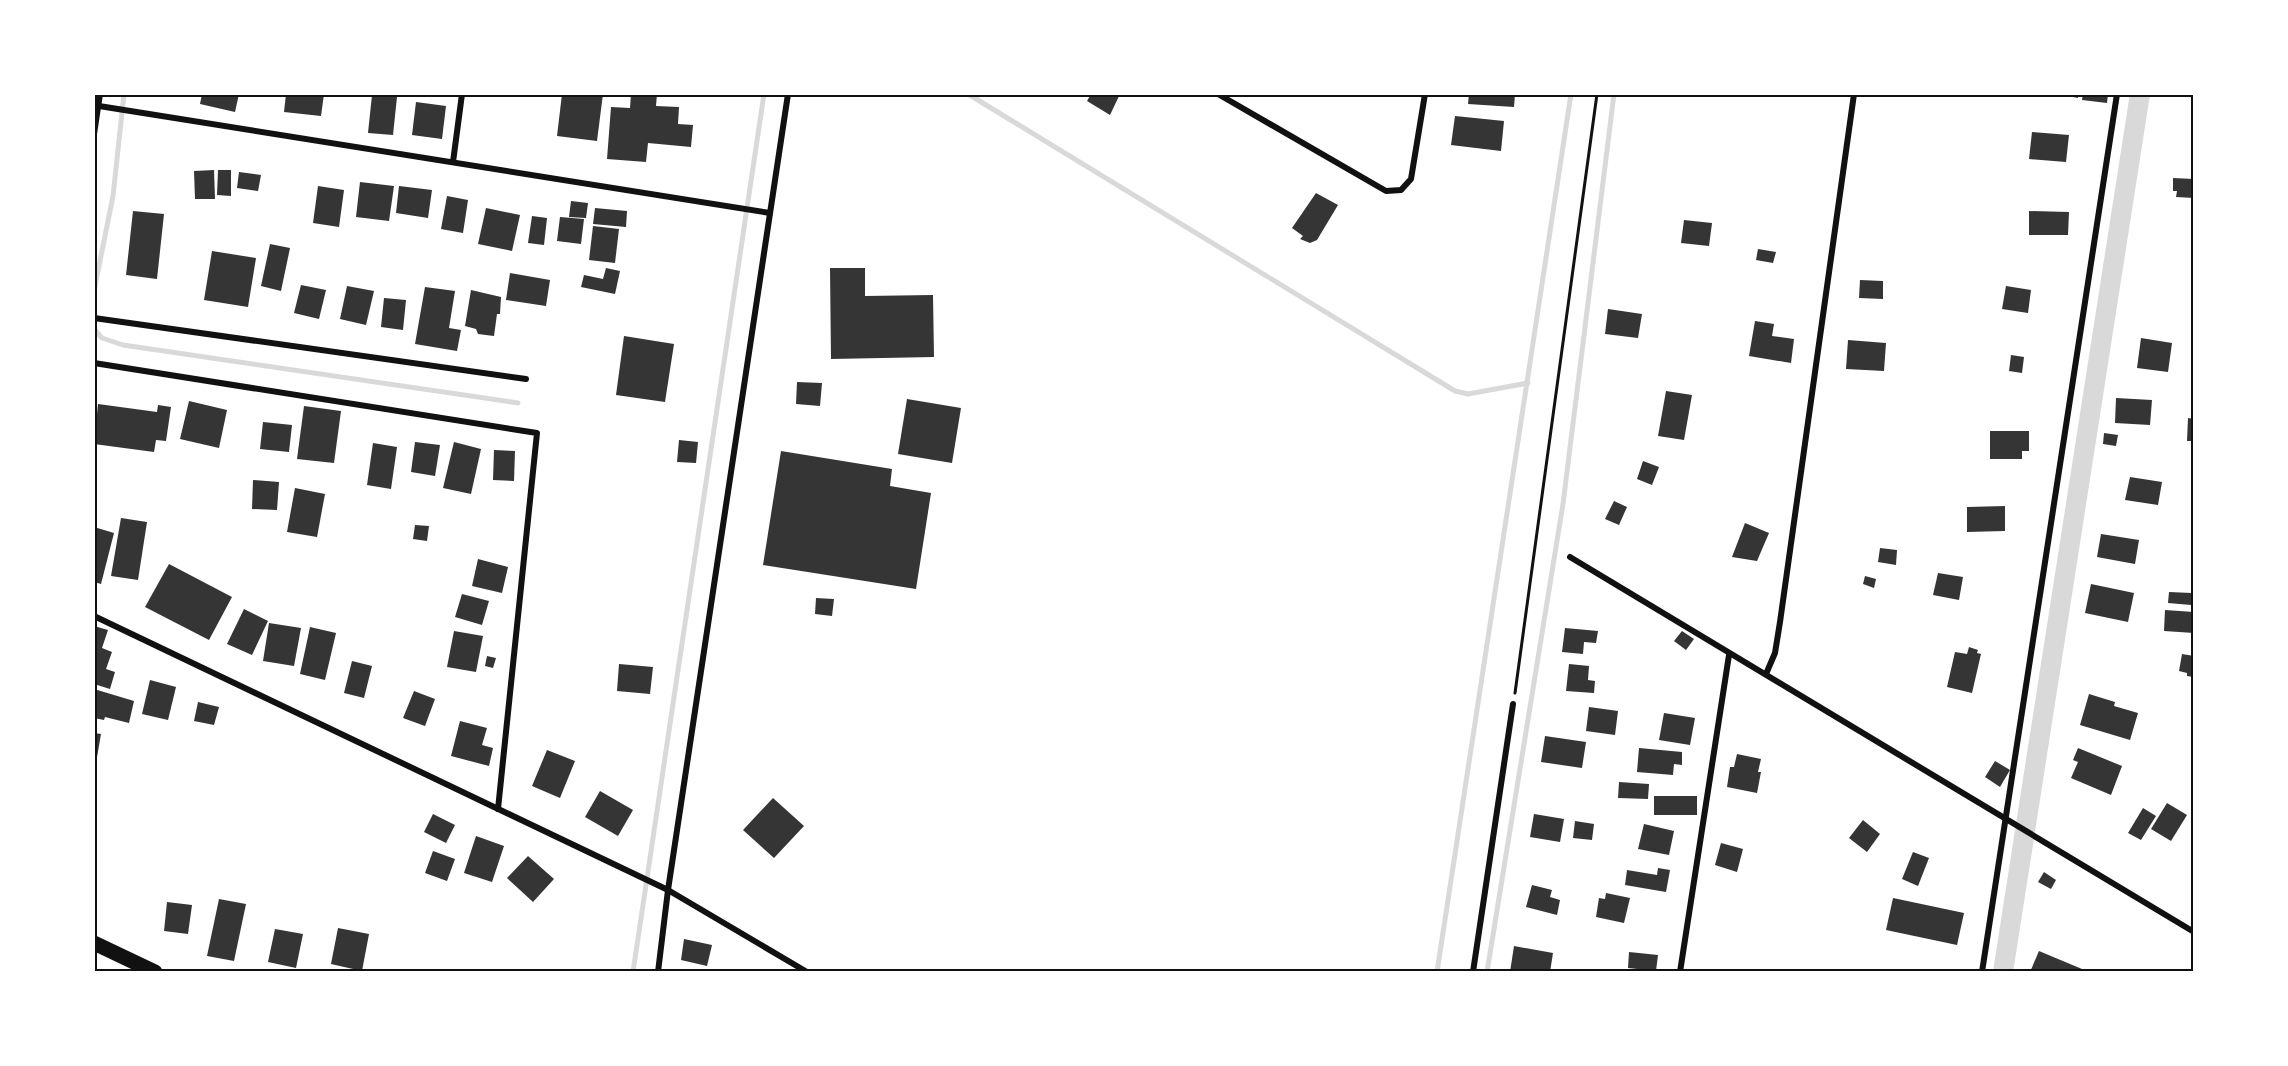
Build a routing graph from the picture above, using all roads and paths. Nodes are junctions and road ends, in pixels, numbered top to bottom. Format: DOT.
graph roads {
  1 [pos="100,94"];
  2 [pos="462,94"];
  3 [pos="788,94"];
  4 [pos="1218,94"];
  5 [pos="1425,94"];
  6 [pos="1597,94"];
  7 [pos="1854,94"];
  8 [pos="2117,94"];
  9 [pos="99,106"];
  10 [pos="94,134"];
  11 [pos="453,162"];
  12 [pos="770,213"];
  13 [pos="94,318"];
  14 [pos="94,363"];
  15 [pos="526,379"];
  16 [pos="1570,557"];
  17 [pos="94,616"];
  18 [pos="1729,655"];
  19 [pos="1766,674"];
  20 [pos="1513,704"];
  21 [pos="498,809"];
  22 [pos="2005,817"];
  23 [pos="668,890"];
  24 [pos="2193,932"];
  25 [pos="94,943"];
  26 [pos="155,972"];
  27 [pos="658,972"];
  28 [pos="807,972"];
  29 [pos="1473,972"];
  30 [pos="1680,972"];
  31 [pos="1982,972"];
  1 -- 9 [label="street"];
  2 -- 11 [label="street"];
  3 -- 12 [label="street"];
  4 -- 5 [label="street"];
  6 -- 20 [label="path"];
  7 -- 19 [label="street"];
  8 -- 22 [label="street"];
  9 -- 10 [label="street"];
  9 -- 11 [label="street"];
  11 -- 12 [label="street"];
  12 -- 23 [label="street"];
  13 -- 15 [label="street"];
  14 -- 21 [label="street"];
  16 -- 18 [label="street"];
  17 -- 21 [label="street"];
  18 -- 19 [label="street"];
  18 -- 30 [label="street"];
  19 -- 22 [label="street"];
  20 -- 29 [label="street"];
  21 -- 23 [label="street"];
  22 -- 24 [label="street"];
  22 -- 31 [label="street"];
  23 -- 27 [label="street"];
  23 -- 28 [label="street"];
  25 -- 26 [label="main road"];
}
